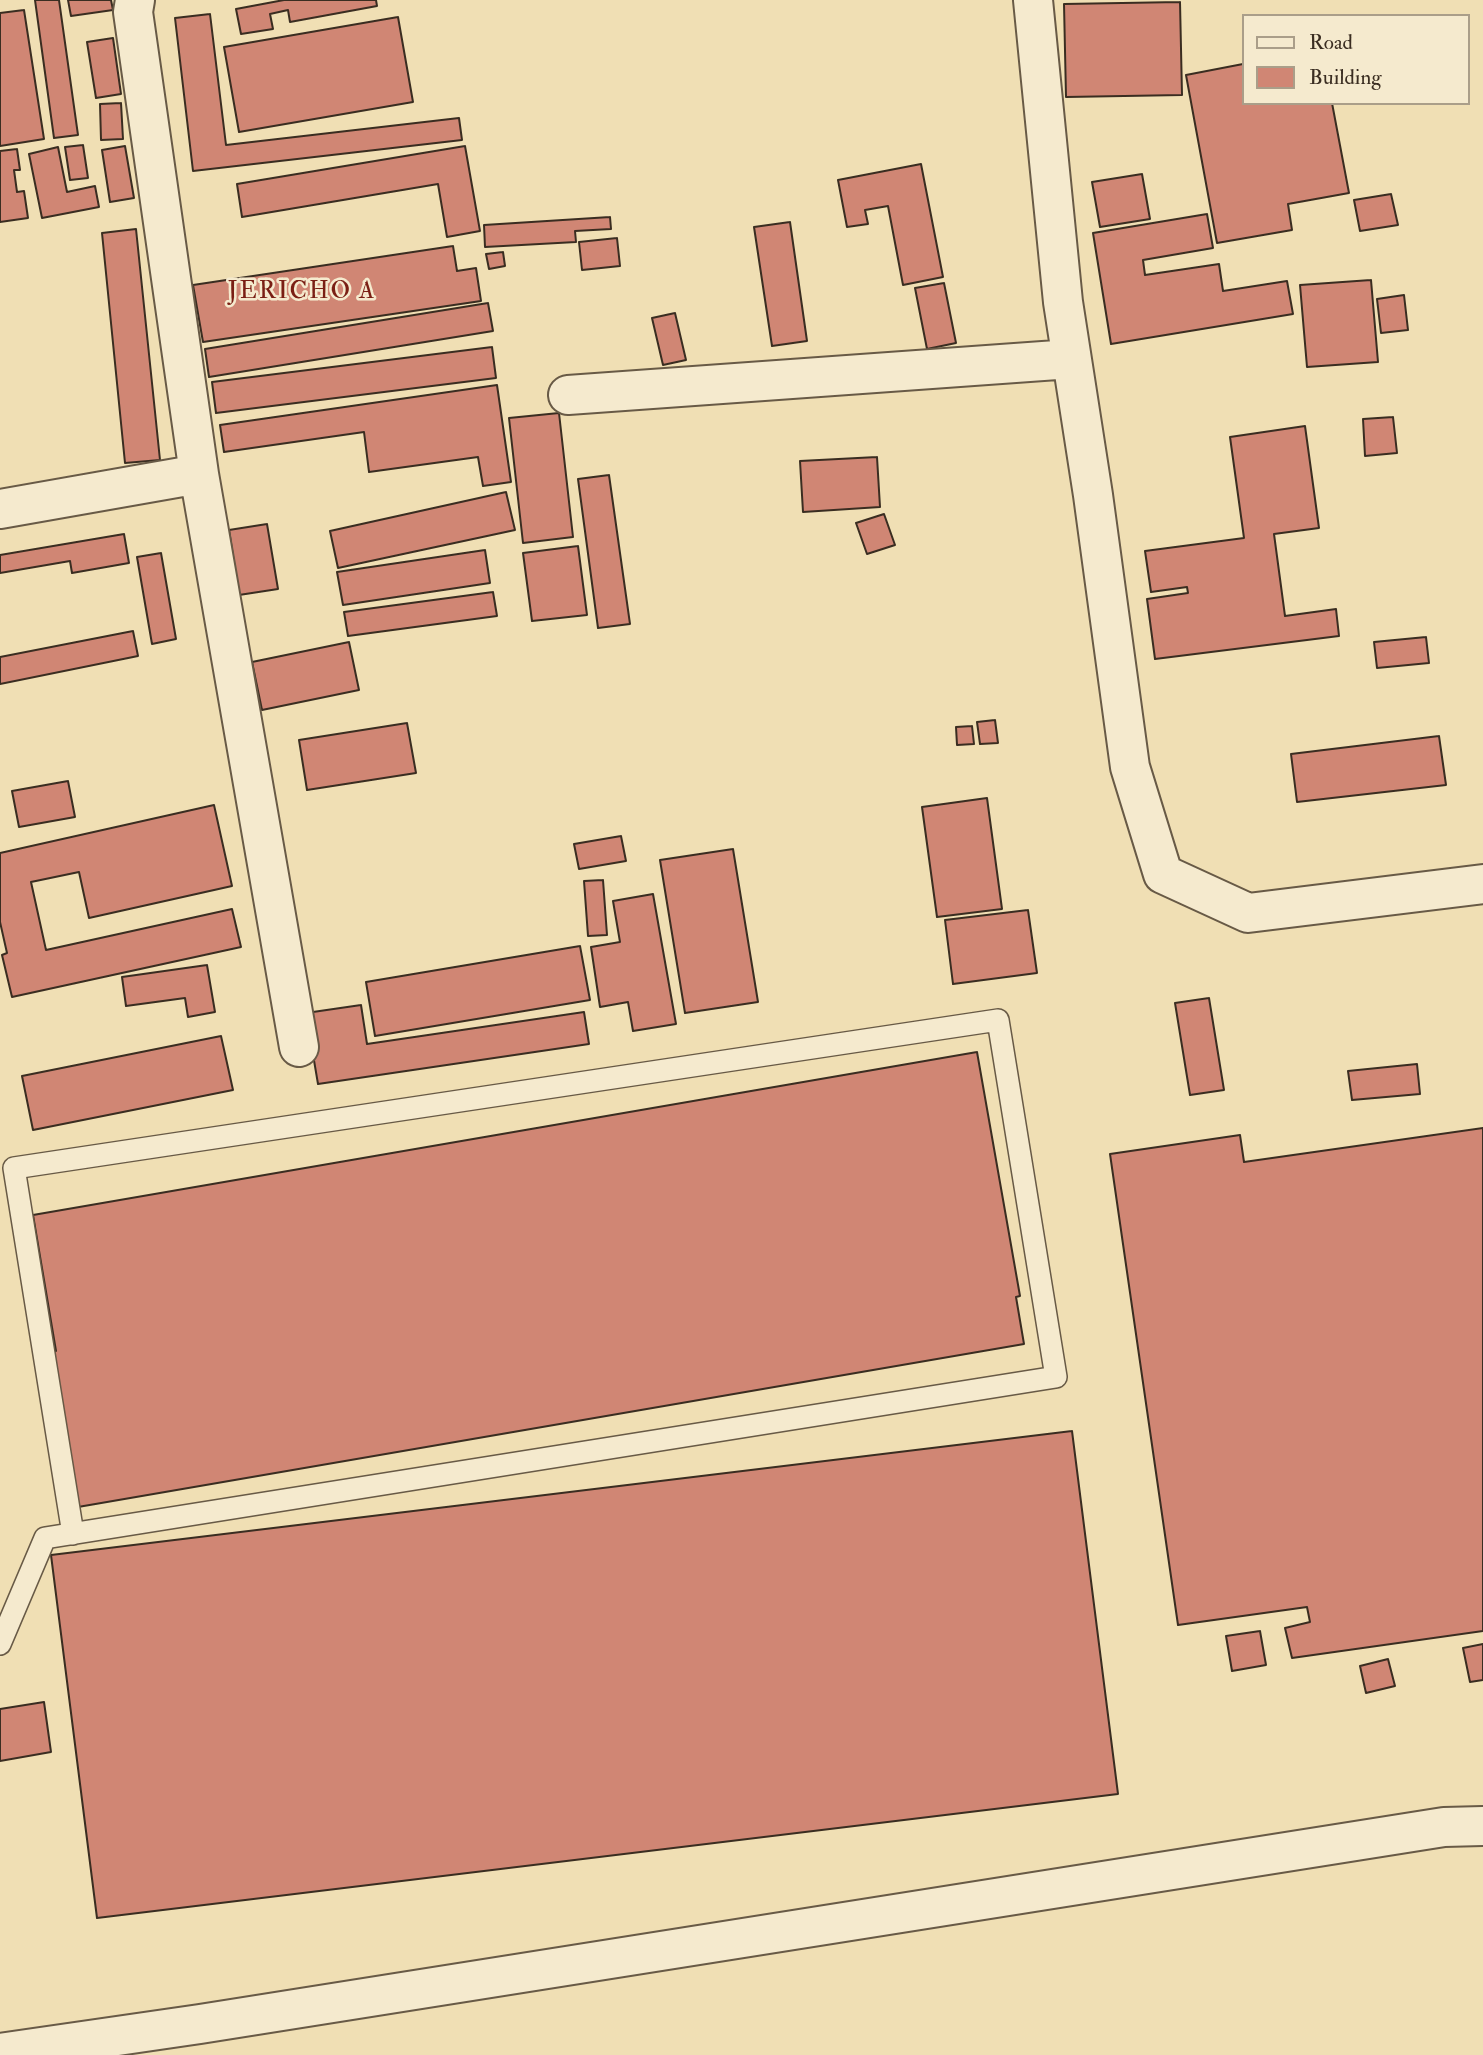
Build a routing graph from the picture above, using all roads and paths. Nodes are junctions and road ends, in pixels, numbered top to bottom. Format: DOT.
graph roads {
  1 [pos="135,0"];
  2 [pos="1032,0"];
  3 [pos="1071,359"];
  4 [pos="568,395"];
  5 [pos="199,474"];
  6 [pos="0,509"];
  7 [pos="1483,884"];
  8 [pos="299,1047"];
  9 [pos="73,1534"];
  10 [pos="0,1644"];
  11 [pos="1483,1826"];
  12 [pos="0,2053"];
  1 -- 5 [label="street"];
  2 -- 3 [label="street"];
  3 -- 4 [label="street"];
  3 -- 7 [label="street"];
  5 -- 6 [label="street"];
  5 -- 8 [label="street"];
  9 -- 9 [label="lane"];
  9 -- 10 [label="lane"];
  11 -- 12 [label="street"];
}
